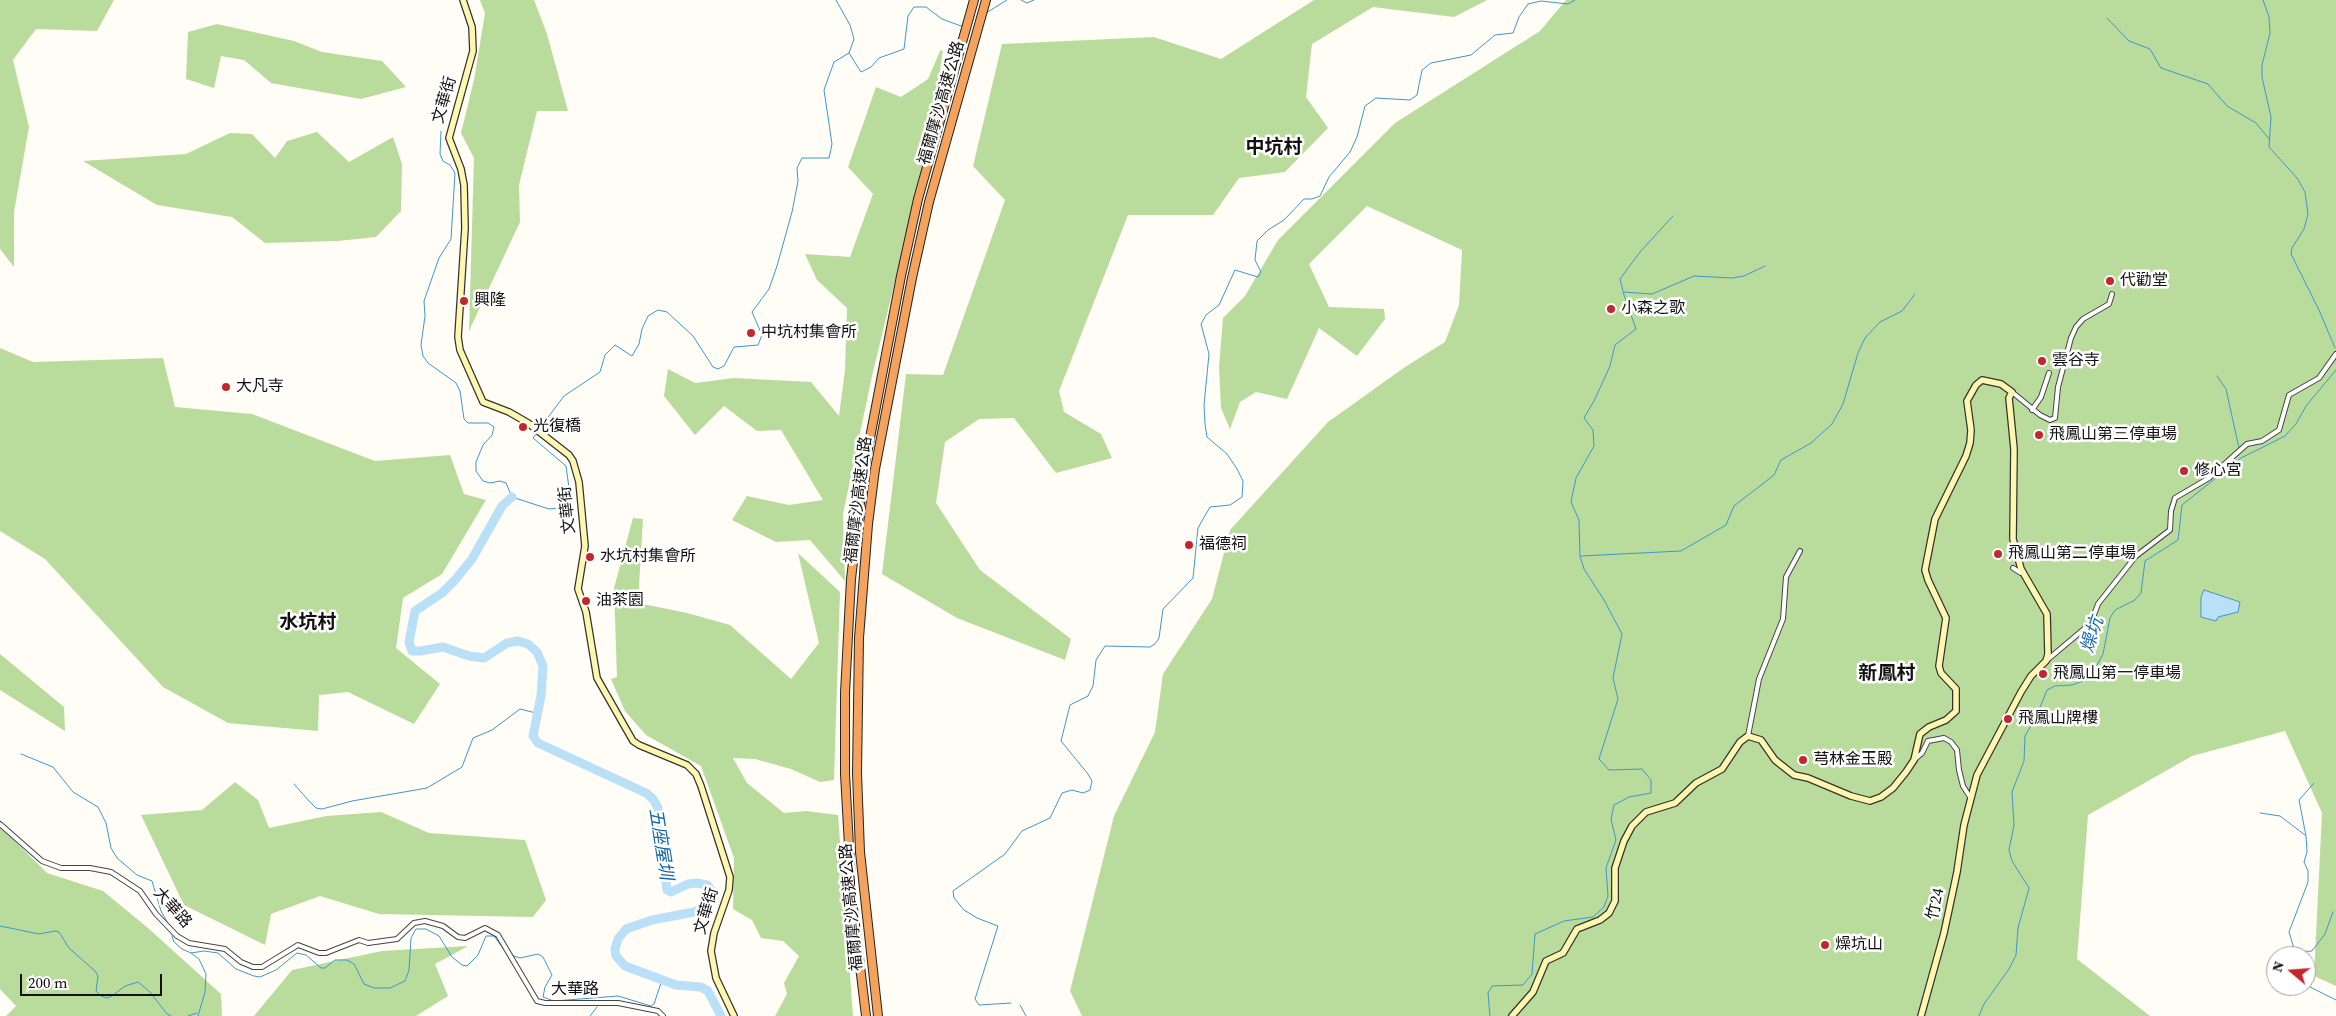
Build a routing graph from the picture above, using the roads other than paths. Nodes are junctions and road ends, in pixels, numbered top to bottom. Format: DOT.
graph roads {
  1 [pos="464,0"];
  2 [pos="974,0"];
  3 [pos="986,0"];
  4 [pos="2112,294"];
  5 [pos="2336,354"];
  6 [pos="2049,373"];
  7 [pos="2012,392"];
  8 [pos="2032,410"];
  9 [pos="1800,551"];
  10 [pos="2014,568"];
  11 [pos="2026,578"];
  12 [pos="2046,661"];
  13 [pos="1748,736"];
  14 [pos="1914,760"];
  15 [pos="1970,797"];
  16 [pos="0,824"];
  17 [pos="663,1016"];
  18 [pos="734,1016"];
  19 [pos="866,1016"];
  20 [pos="878,1016"];
  21 [pos="1512,1016"];
  22 [pos="1921,1016"];
  1 -- 18 [label="street, 文華街"];
  2 -- 19 [label="highway, 福爾摩沙高速公路"];
  3 -- 20 [label="highway, 福爾摩沙高速公路"];
  4 -- 8 [label="street"];
  5 -- 12 [label="street"];
  6 -- 8 [label="street"];
  7 -- 8 [label="street"];
  7 -- 11 [label="street"];
  7 -- 14 [label="street"];
  9 -- 13 [label="street"];
  10 -- 11 [label="street"];
  11 -- 12 [label="street"];
  12 -- 15 [label="street, 竹24"];
  13 -- 14 [label="street"];
  13 -- 21 [label="street"];
  14 -- 15 [label="street"];
  15 -- 22 [label="street, 竹24 / 竹24"];
  16 -- 17 [label="street, 大華路"];
}
